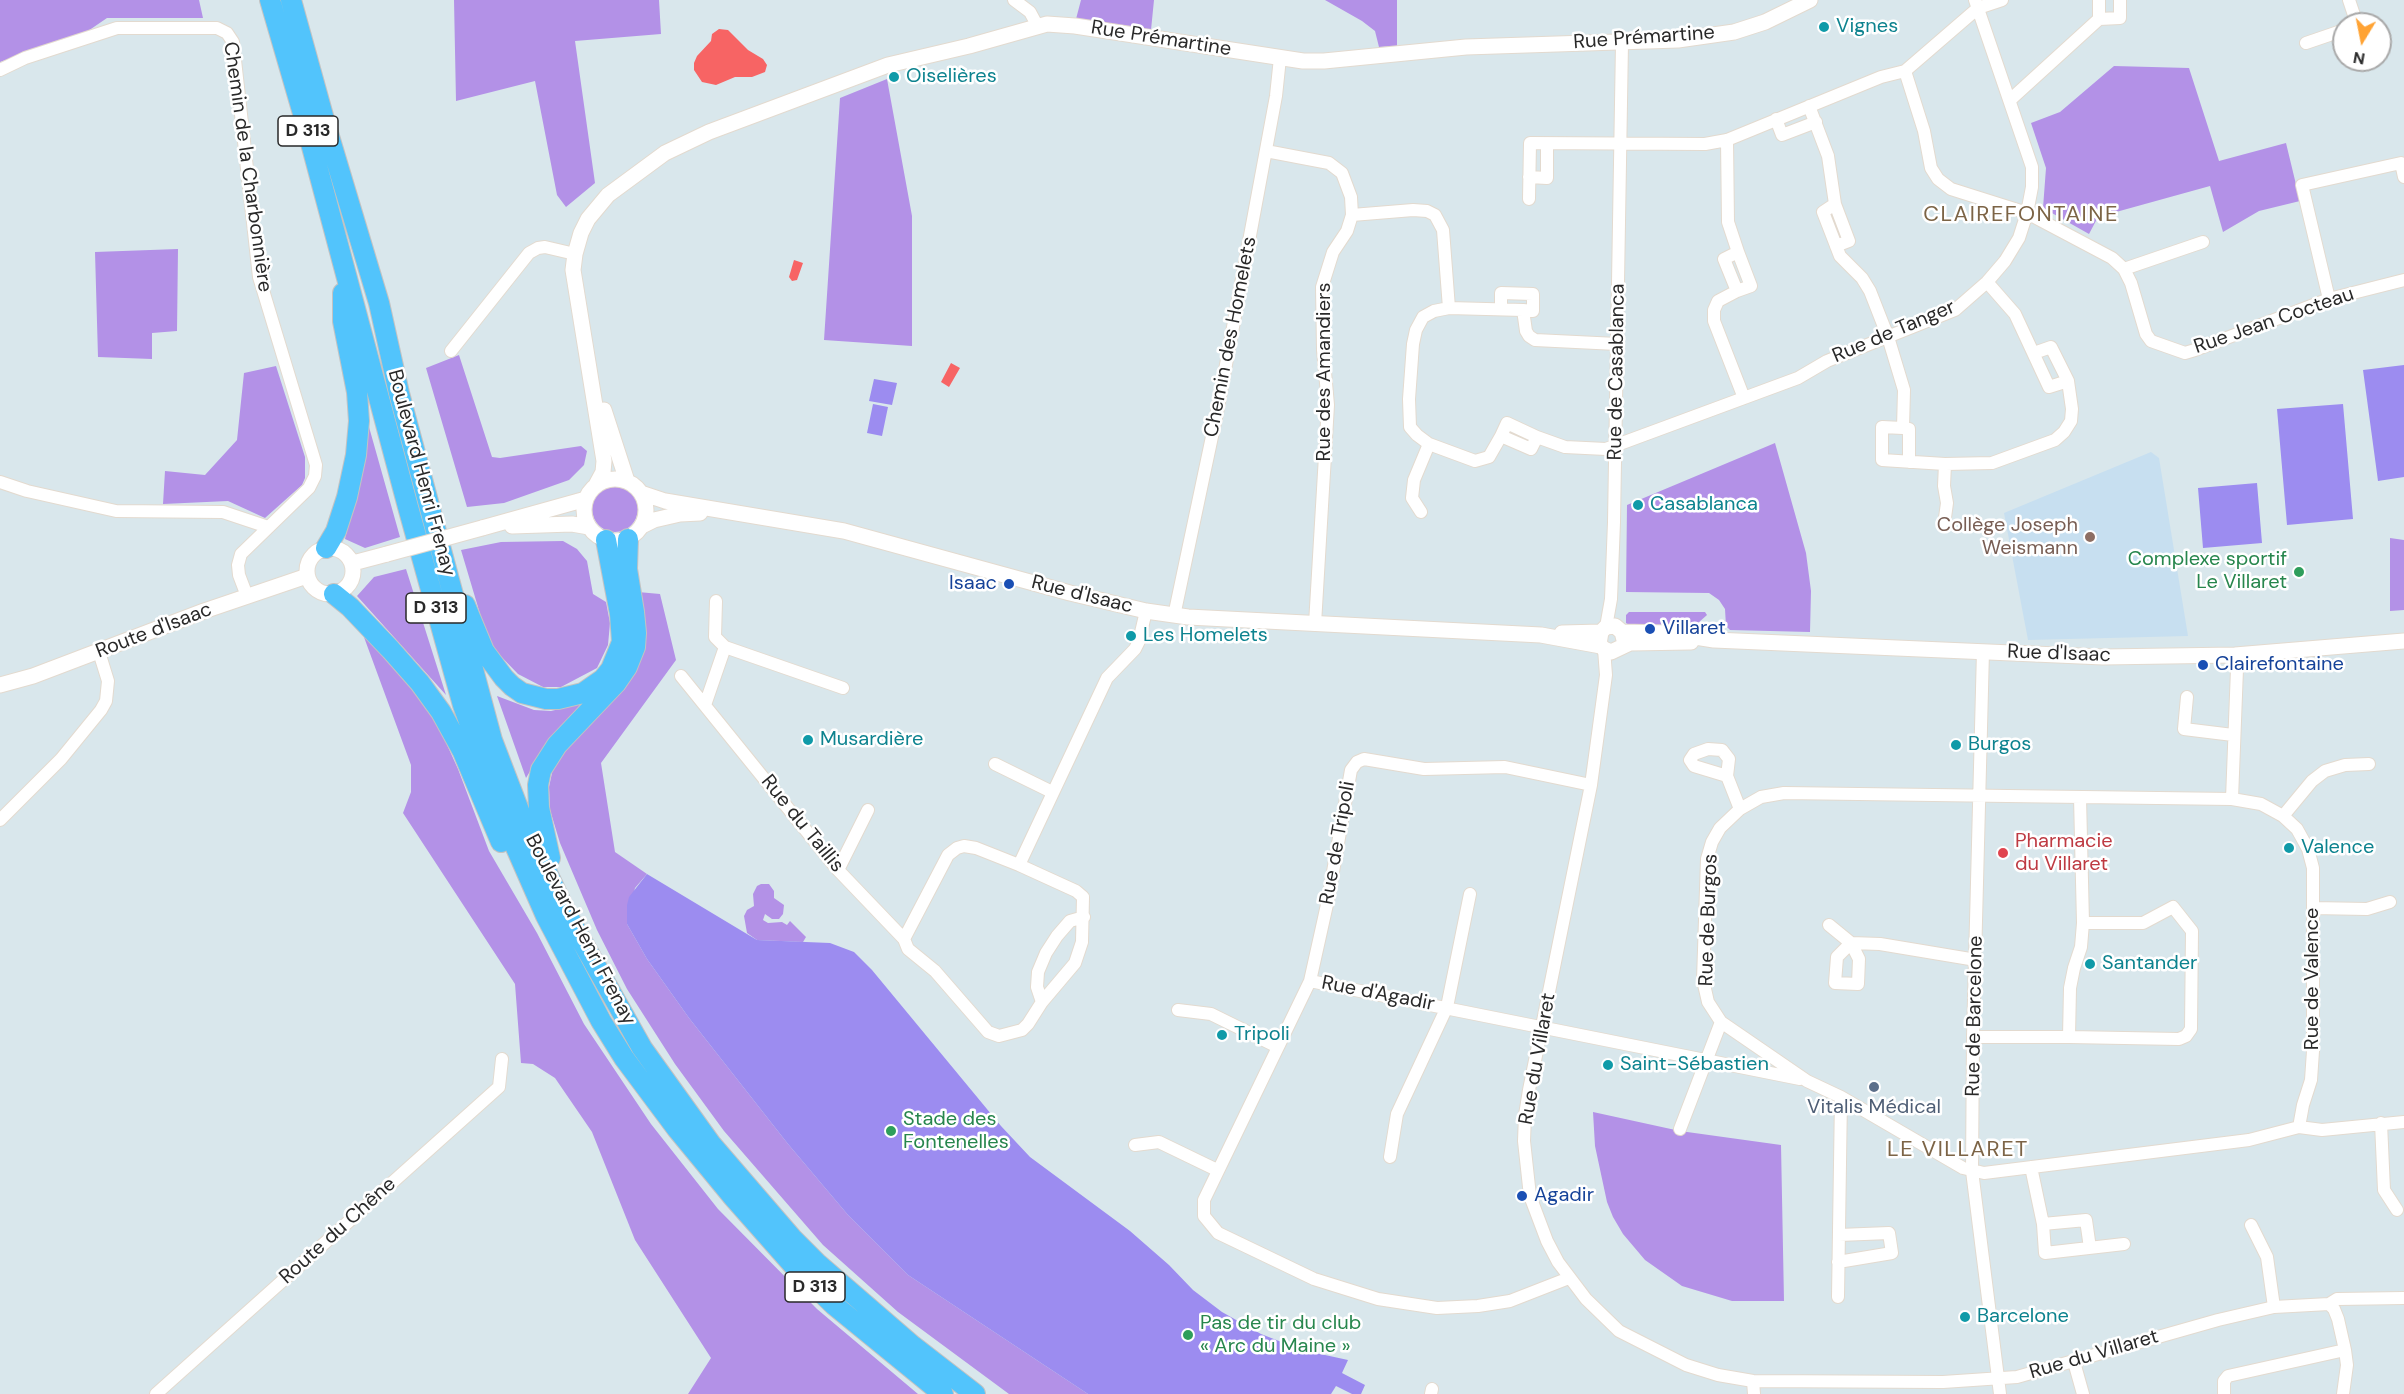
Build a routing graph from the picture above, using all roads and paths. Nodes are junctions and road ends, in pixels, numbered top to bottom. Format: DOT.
graph roads {
  1 [pos="270,0"];
  2 [pos="291,0"];
  3 [pos="1014,0"];
  4 [pos="1810,0"];
  5 [pos="2001,0"];
  6 [pos="2099,0"];
  7 [pos="2120,0"];
  8 [pos="1977,4"];
  9 [pos="2099,19"];
  10 [pos="1037,25"];
  11 [pos="2332,34"];
  12 [pos="1622,43"];
  13 [pos="2306,43"];
  14 [pos="1280,58"];
  15 [pos="0,70"];
  16 [pos="1905,71"];
  17 [pos="2010,100"];
  18 [pos="1809,106"];
  19 [pos="1776,119"];
  20 [pos="1816,122"];
  21 [pos="1726,140"];
  22 [pos="1547,144"];
  23 [pos="1621,145"];
  24 [pos="1266,151"];
  25 [pos="2402,162"];
  26 [pos="1529,177"];
  27 [pos="2404,177"];
  28 [pos="1528,199"];
  29 [pos="2027,213"];
  30 [pos="1352,215"];
  31 [pos="2203,242"];
  32 [pos="575,254"];
  33 [pos="343,263"];
  34 [pos="2124,269"];
  35 [pos="2404,280"];
  36 [pos="1987,282"];
  37 [pos="2329,299"];
  38 [pos="1449,308"];
  39 [pos="1501,309"];
  40 [pos="1523,310"];
  41 [pos="1888,337"];
  42 [pos="1617,344"];
  43 [pos="451,351"];
  44 [pos="2034,352"];
  45 [pos="593,379"];
  46 [pos="2068,381"];
  47 [pos="1744,398"];
  48 [pos="1903,428"];
  49 [pos="1429,444"];
  50 [pos="1614,447"];
  51 [pos="1909,462"];
  52 [pos="1945,464"];
  53 [pos="627,481"];
  54 [pos="0,482"];
  55 [pos="596,485"];
  56 [pos="641,493"];
  57 [pos="586,499"];
  58 [pos="1421,512"];
  59 [pos="739,513"];
  60 [pos="1944,525"];
  61 [pos="268,527"];
  62 [pos="589,527"];
  63 [pos="482,528"];
  64 [pos="635,532"];
  65 [pos="606,540"];
  66 [pos="326,548"];
  67 [pos="442,551"];
  68 [pos="353,563"];
  69 [pos="308,576"];
  70 [pos="334,594"];
  71 [pos="247,596"];
  72 [pos="716,601"];
  73 [pos="1146,611"];
  74 [pos="1174,616"];
  75 [pos="1315,624"];
  76 [pos="1611,639"];
  77 [pos="2404,641"];
  78 [pos="725,647"];
  79 [pos="1983,651"];
  80 [pos="99,652"];
  81 [pos="2235,655"];
  82 [pos="681,676"];
  83 [pos="0,685"];
  84 [pos="843,688"];
  85 [pos="2187,697"];
  86 [pos="705,705"];
  87 [pos="2233,735"];
  88 [pos="995,764"];
  89 [pos="2369,764"];
  90 [pos="1727,776"];
  91 [pos="1591,784"];
  92 [pos="1052,792"];
  93 [pos="1978,795"];
  94 [pos="2080,797"];
  95 [pos="2232,799"];
  96 [pos="1740,809"];
  97 [pos="868,810"];
  98 [pos="2283,816"];
  99 [pos="0,820"];
  100 [pos="1019,865"];
  101 [pos="838,870"];
  102 [pos="1470,894"];
  103 [pos="2390,902"];
  104 [pos="2313,909"];
  105 [pos="566,913"];
  106 [pos="546,916"];
  107 [pos="1084,917"];
  108 [pos="2083,923"];
  109 [pos="1829,925"];
  110 [pos="904,939"];
  111 [pos="1976,960"];
  112 [pos="1310,981"];
  113 [pos="1042,1002"];
  114 [pos="1447,1007"];
  115 [pos="1178,1010"];
  116 [pos="1721,1022"];
  117 [pos="1542,1026"];
  118 [pos="1973,1037"];
  119 [pos="2069,1037"];
  120 [pos="1278,1047"];
  121 [pos="502,1059"];
  122 [pos="1707,1060"];
  123 [pos="1807,1081"];
  124 [pos="1841,1097"];
  125 [pos="2404,1122"];
  126 [pos="2381,1123"];
  127 [pos="2299,1127"];
  128 [pos="1680,1129"];
  129 [pos="1135,1145"];
  130 [pos="1390,1157"];
  131 [pos="2031,1167"];
  132 [pos="1217,1170"];
  133 [pos="1972,1171"];
  134 [pos="2397,1210"];
  135 [pos="2043,1224"];
  136 [pos="2251,1225"];
  137 [pos="1839,1235"];
  138 [pos="2124,1244"];
  139 [pos="2090,1248"];
  140 [pos="1838,1262"];
  141 [pos="1569,1278"];
  142 [pos="1838,1297"];
  143 [pos="2404,1298"];
  144 [pos="2329,1304"];
  145 [pos="2274,1306"];
  146 [pos="2345,1350"];
  147 [pos="2074,1362"];
  148 [pos="1998,1380"];
  149 [pos="1753,1381"];
  150 [pos="156,1394"];
  151 [pos="943,1394"];
  152 [pos="975,1394"];
  153 [pos="1754,1394"];
  154 [pos="2000,1394"];
  155 [pos="2083,1394"];
  156 [pos="2224,1394"];
  157 [pos="2343,1394"];
  1 -- 33 [label="highway, Boulevard Henri Frenay / D 313"];
  2 -- 67 [label="highway, Boulevard Henri Frenay / D 313"];
  3 -- 10 [label="street"];
  4 -- 12 [label="street, Rue Prémartine"];
  5 -- 8 [label="street"];
  6 -- 9 [label="street"];
  7 -- 9 [label="street"];
  8 -- 16 [label="street"];
  8 -- 17 [label="street, Rue de Tanger"];
  9 -- 17 [label="street"];
  10 -- 14 [label="street, Rue Prémartine"];
  10 -- 32 [label="street, Rue Prémartine"];
  11 -- 13 [label="street"];
  12 -- 14 [label="street, Rue Prémartine"];
  12 -- 23 [label="street, Rue de Casablanca"];
  14 -- 24 [label="street, Chemin des Homelets"];
  15 -- 61 [label="street, Chemin de la Charbonnière"];
  16 -- 18 [label="street"];
  16 -- 29 [label="street"];
  17 -- 29 [label="street, Rue de Tanger"];
  18 -- 19 [label="street"];
  18 -- 20 [label="street"];
  19 -- 20 [label="street"];
  19 -- 21 [label="street"];
  20 -- 41 [label="street"];
  21 -- 23 [label="street"];
  21 -- 47 [label="street"];
  22 -- 23 [label="street"];
  22 -- 26 [label="street"];
  22 -- 26 [label="street"];
  23 -- 42 [label="street, Rue de Casablanca"];
  24 -- 30 [label="street"];
  24 -- 74 [label="street, Chemin des Homelets"];
  25 -- 27 [label="street"];
  25 -- 37 [label="street"];
  26 -- 28 [label="street"];
  29 -- 34 [label="street"];
  29 -- 36 [label="street, Rue de Tanger"];
  30 -- 38 [label="street"];
  30 -- 75 [label="street, Rue des Amandiers"];
  31 -- 34 [label="street"];
  32 -- 43 [label="street"];
  32 -- 45 [label="street, Rue Prémartine"];
  33 -- 66 [label="highway, D 313"];
  33 -- 106 [label="highway, Boulevard Henri Frenay / D 313"];
  34 -- 37 [label="street, Rue Jean Cocteau"];
  35 -- 37 [label="street, Rue Jean Cocteau"];
  36 -- 41 [label="street, Rue de Tanger"];
  36 -- 44 [label="street"];
  38 -- 39 [label="street"];
  38 -- 49 [label="street"];
  39 -- 40 [label="street"];
  39 -- 40 [label="street"];
  40 -- 42 [label="street"];
  41 -- 47 [label="street, Rue de Tanger"];
  41 -- 48 [label="street"];
  42 -- 50 [label="street, Rue de Casablanca"];
  44 -- 46 [label="street"];
  44 -- 46 [label="street"];
  45 -- 53 [label="street, Rue Prémartine"];
  45 -- 55 [label="street, Rue Prémartine"];
  46 -- 52 [label="street"];
  47 -- 50 [label="street, Rue de Tanger"];
  48 -- 51 [label="street"];
  48 -- 51 [label="street"];
  49 -- 50 [label="street, Rue de Tanger"];
  49 -- 58 [label="street"];
  50 -- 76 [label="street, Rue de Casablanca"];
  51 -- 52 [label="street"];
  52 -- 60 [label="street"];
  53 -- 55 [label="street"];
  53 -- 56 [label="street"];
  54 -- 61 [label="street"];
  55 -- 57 [label="street"];
  56 -- 59 [label="street, Rue d'Isaac"];
  56 -- 64 [label="street"];
  57 -- 62 [label="street"];
  57 -- 63 [label="street"];
  59 -- 64 [label="street, Rue d'Isaac"];
  59 -- 73 [label="street, Rue d'Isaac"];
  61 -- 71 [label="street, Chemin de la Charbonnière"];
  62 -- 63 [label="street"];
  62 -- 65 [label="street"];
  63 -- 68 [label="street, bridge"];
  64 -- 65 [label="street"];
  64 -- 105 [label="highway, D 313"];
  65 -- 67 [label="highway, D 313"];
  66 -- 68 [label="street"];
  66 -- 69 [label="street"];
  67 -- 105 [label="highway, Boulevard Henri Frenay / D 313"];
  68 -- 70 [label="street"];
  69 -- 70 [label="street"];
  69 -- 71 [label="street, Route d'Isaac"];
  70 -- 106 [label="highway, D 313"];
  71 -- 80 [label="street, Route d'Isaac"];
  72 -- 78 [label="street"];
  73 -- 74 [label="street, Rue d'Isaac"];
  73 -- 92 [label="street"];
  74 -- 75 [label="street, Rue d'Isaac"];
  75 -- 76 [label="street, Rue d'Isaac"];
  76 -- 79 [label="street, Rue d'Isaac"];
  76 -- 91 [label="street, Rue du Villaret"];
  77 -- 81 [label="street, Rue d'Isaac"];
  78 -- 84 [label="street"];
  78 -- 86 [label="street"];
  79 -- 81 [label="street, Rue d'Isaac"];
  79 -- 93 [label="street, Rue de Barcelone"];
  80 -- 83 [label="street, Route d'Isaac"];
  80 -- 99 [label="street"];
  81 -- 87 [label="street"];
  82 -- 86 [label="street, Rue du Taillis"];
  85 -- 87 [label="street"];
  86 -- 101 [label="street, Rue du Taillis"];
  87 -- 95 [label="street"];
  88 -- 92 [label="street"];
  89 -- 98 [label="street"];
  90 -- 96 [label="street"];
  91 -- 112 [label="street, Rue de Tripoli"];
  91 -- 117 [label="street, Rue du Villaret"];
  92 -- 100 [label="street"];
  93 -- 94 [label="street, Rue de Valence"];
  93 -- 96 [label="street, Rue de Burgos"];
  93 -- 111 [label="street, Rue de Barcelone"];
  94 -- 95 [label="street, Rue de Valence"];
  94 -- 108 [label="street"];
  95 -- 98 [label="street, Rue de Valence"];
  96 -- 116 [label="street, Rue de Burgos"];
  97 -- 101 [label="street"];
  98 -- 104 [label="street, Rue de Valence"];
  100 -- 107 [label="street"];
  100 -- 110 [label="street"];
  101 -- 110 [label="street, Rue du Taillis"];
  102 -- 114 [label="street, Rue d'Agadir"];
  103 -- 104 [label="street"];
  104 -- 127 [label="street, Rue de Valence"];
  105 -- 152 [label="highway, Boulevard Henri Frenay / D 313"];
  106 -- 151 [label="highway, Boulevard Henri Frenay / D 313"];
  107 -- 113 [label="street, Rue du Taillis"];
  107 -- 113 [label="street"];
  108 -- 119 [label="street"];
  108 -- 119 [label="street"];
  109 -- 111 [label="street"];
  110 -- 113 [label="street, Rue du Taillis"];
  111 -- 118 [label="street, Rue de Barcelone"];
  112 -- 114 [label="street, Rue d'Agadir"];
  112 -- 120 [label="street, Rue de Tripoli"];
  114 -- 117 [label="street, Rue d'Agadir"];
  114 -- 130 [label="street"];
  115 -- 120 [label="street"];
  116 -- 122 [label="street"];
  116 -- 123 [label="street, Rue de Burgos"];
  117 -- 122 [label="street, Rue d'Agadir"];
  117 -- 141 [label="street, Rue du Villaret"];
  118 -- 119 [label="street"];
  118 -- 133 [label="street, Rue de Barcelone"];
  120 -- 132 [label="street, Rue de Tripoli"];
  121 -- 150 [label="street, Route du Chêne"];
  122 -- 123 [label="street, Rue d'Agadir"];
  122 -- 128 [label="street"];
  123 -- 124 [label="street, Rue de Burgos"];
  124 -- 133 [label="street, Rue de Burgos"];
  124 -- 137 [label="street"];
  125 -- 126 [label="street"];
  126 -- 127 [label="street"];
  126 -- 134 [label="street"];
  127 -- 131 [label="street"];
  129 -- 132 [label="street"];
  131 -- 133 [label="street"];
  131 -- 135 [label="street"];
  132 -- 141 [label="street, Rue de Tripoli"];
  133 -- 148 [label="street, Rue de Barcelone"];
  135 -- 139 [label="street"];
  135 -- 139 [label="street"];
  136 -- 145 [label="street"];
  137 -- 140 [label="street"];
  137 -- 140 [label="street"];
  138 -- 139 [label="street"];
  140 -- 142 [label="street"];
  141 -- 149 [label="street, Rue du Villaret"];
  143 -- 144 [label="street, Rue du Villaret"];
  144 -- 145 [label="street, Rue du Villaret"];
  144 -- 146 [label="street"];
  145 -- 147 [label="street, Rue du Villaret"];
  146 -- 156 [label="street"];
  146 -- 157 [label="street"];
  147 -- 148 [label="street, Rue du Villaret"];
  147 -- 155 [label="street"];
  148 -- 149 [label="street, Rue du Villaret"];
  148 -- 154 [label="street, Rue de Barcelone"];
  149 -- 153 [label="street"];
}
